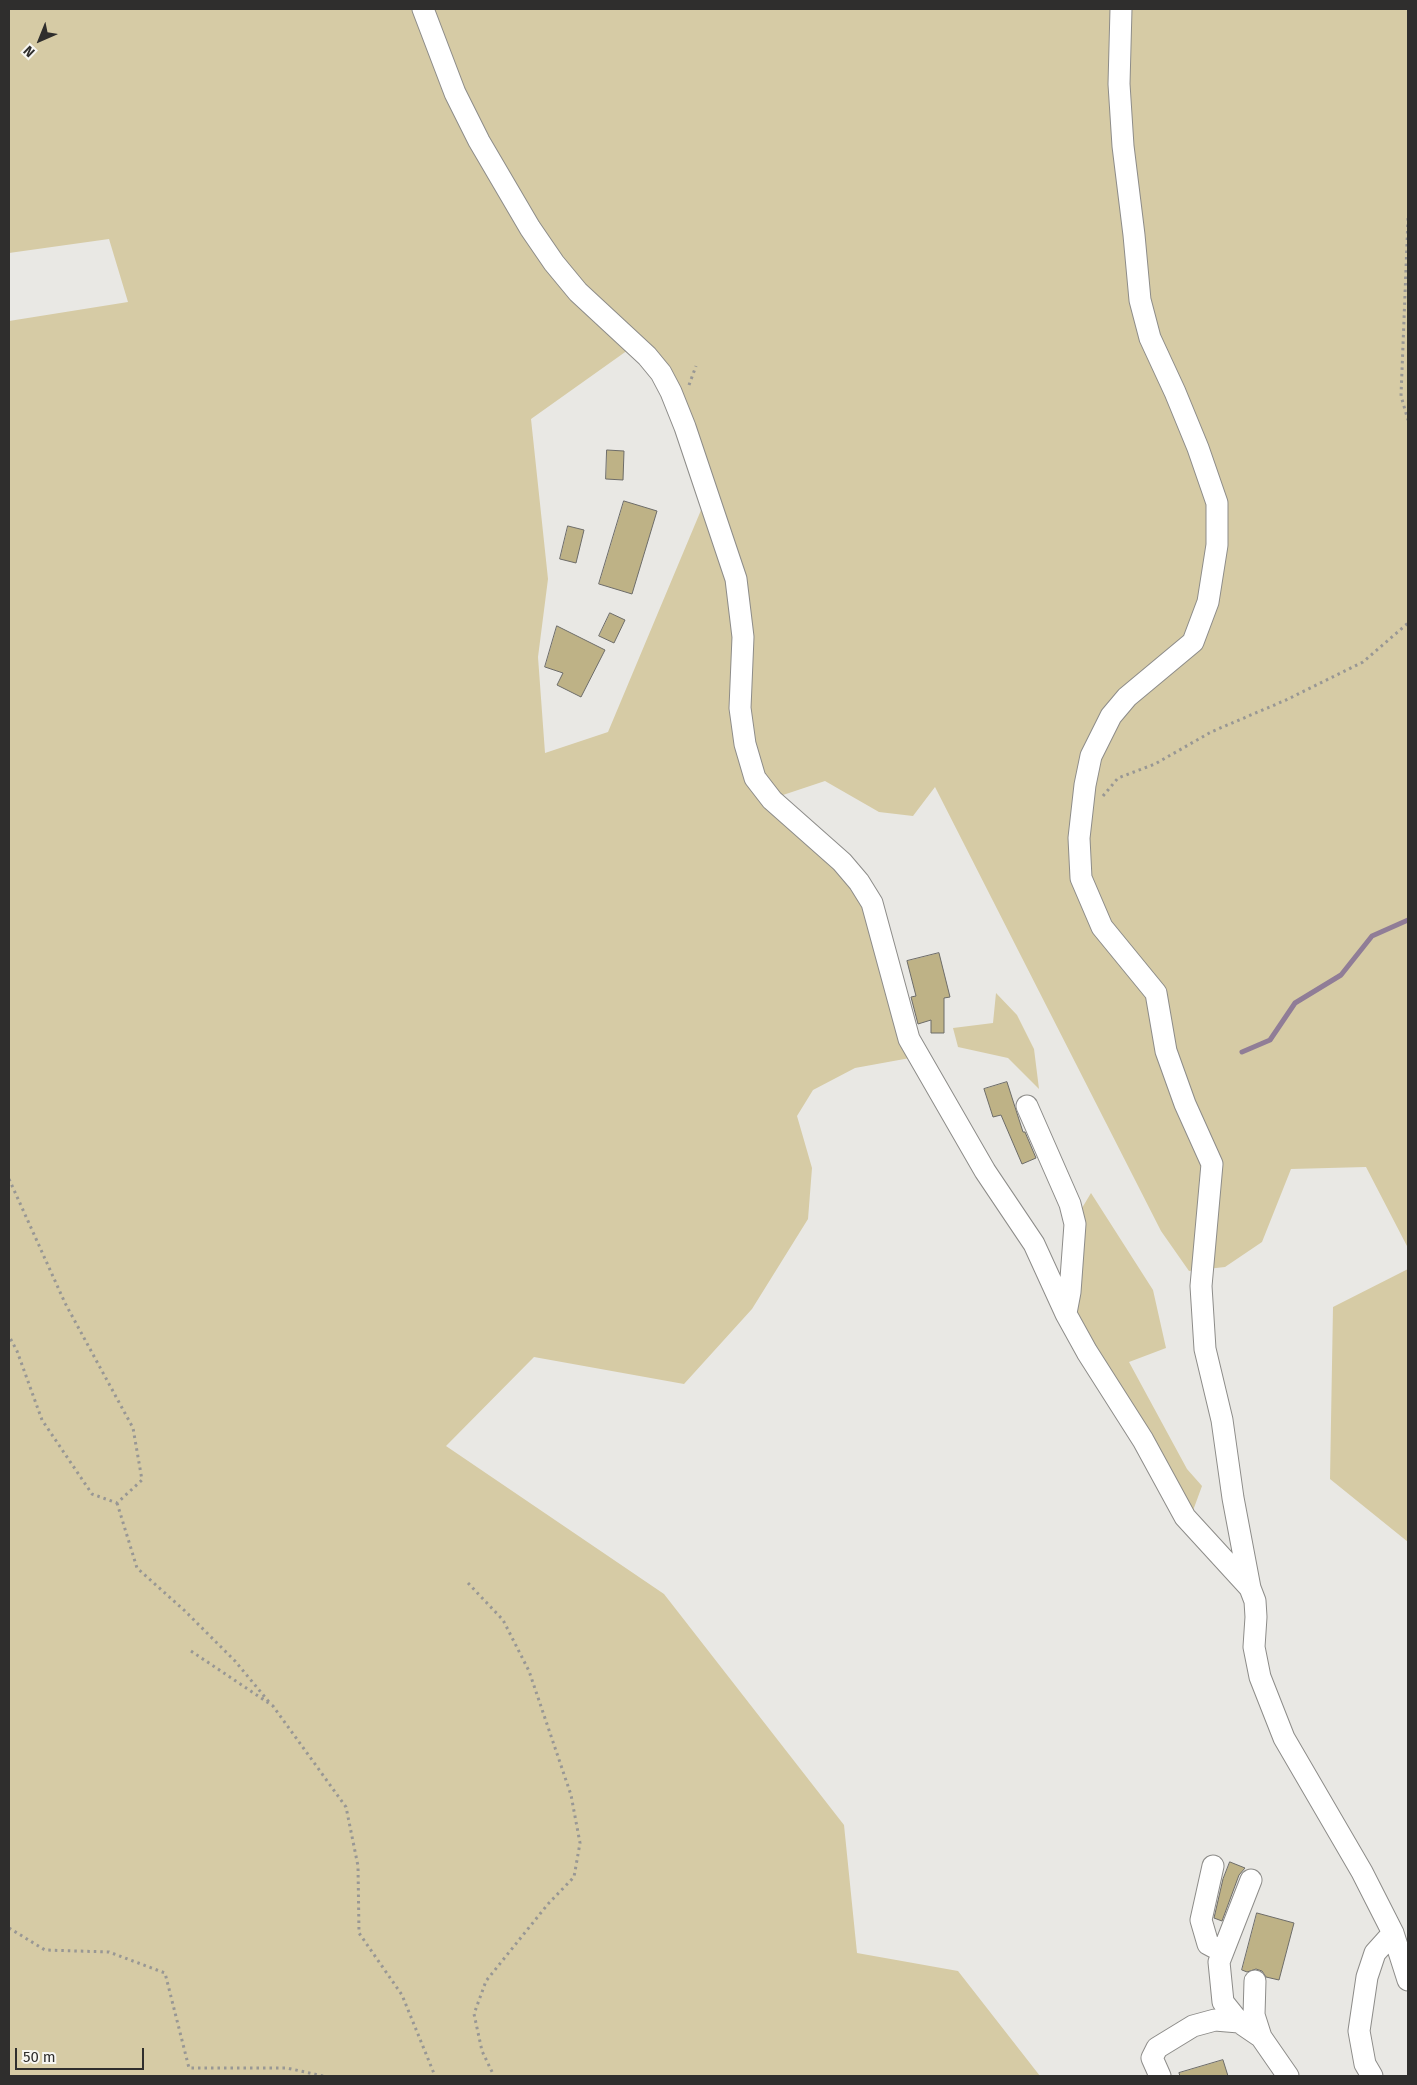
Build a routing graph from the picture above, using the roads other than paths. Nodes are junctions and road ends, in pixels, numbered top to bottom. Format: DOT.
graph roads {
  1 [pos="423,9"];
  2 [pos="1121,9"];
  3 [pos="1027,1106"];
  4 [pos="1066,1314"];
  5 [pos="1250,1588"];
  6 [pos="1213,1866"];
  7 [pos="1251,1880"];
  8 [pos="1393,1933"];
  9 [pos="1223,1952"];
  10 [pos="1408,1980"];
  11 [pos="1255,1981"];
  12 [pos="1239,2022"];
  13 [pos="1261,2037"];
  14 [pos="1160,2076"];
  15 [pos="1288,2076"];
  16 [pos="1372,2076"];
  1 -- 4 [label="street"];
  2 -- 5 [label="street"];
  3 -- 4 [label="street"];
  4 -- 5 [label="street"];
  5 -- 8 [label="street"];
  6 -- 9 [label="street"];
  7 -- 9 [label="street"];
  8 -- 10 [label="street"];
  8 -- 16 [label="street"];
  9 -- 12 [label="street"];
  11 -- 13 [label="street"];
  12 -- 13 [label="street"];
  12 -- 14 [label="street"];
  13 -- 15 [label="street"];
}
